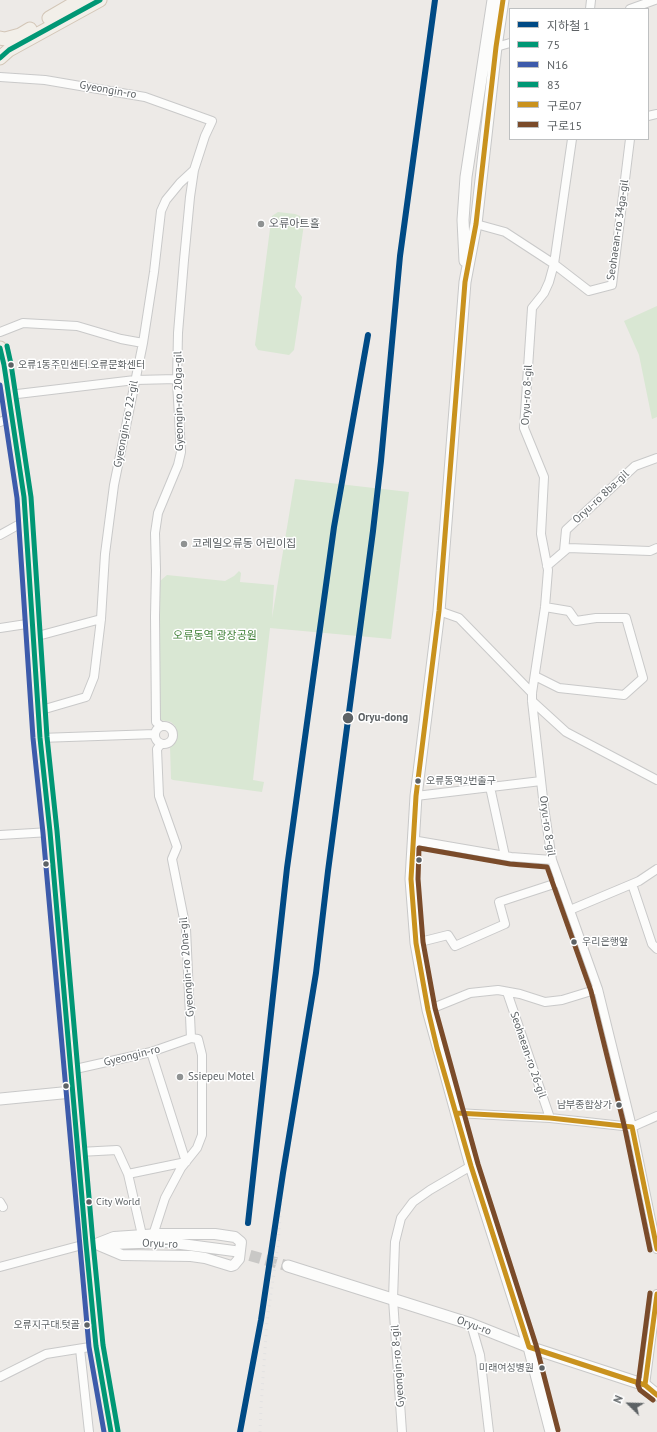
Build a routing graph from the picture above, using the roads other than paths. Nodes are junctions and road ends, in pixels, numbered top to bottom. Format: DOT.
graph roads {
  1 [pos="80,0"];
  2 [pos="100,0"];
  3 [pos="493,0"];
  4 [pos="503,0"];
  5 [pos="650,4"];
  6 [pos="634,8"];
  7 [pos="0,38"];
  8 [pos="509,43"];
  9 [pos="496,47"];
  10 [pos="0,58"];
  11 [pos="0,78"];
  12 [pos="212,121"];
  13 [pos="572,140"];
  14 [pos="630,140"];
  15 [pos="194,170"];
  16 [pos="476,224"];
  17 [pos="554,264"];
  18 [pos="466,282"];
  19 [pos="0,332"];
  20 [pos="143,343"];
  21 [pos="0,348"];
  22 [pos="177,379"];
  23 [pos="135,380"];
  24 [pos="9,395"];
  25 [pos="6,419"];
  26 [pos="657,458"];
  27 [pos="26,520"];
  28 [pos="0,535"];
  29 [pos="657,548"];
  30 [pos="564,551"];
  31 [pos="547,566"];
  32 [pos="545,607"];
  33 [pos="439,611"];
  34 [pos="101,619"];
  35 [pos="33,623"];
  36 [pos="0,628"];
  37 [pos="34,637"];
  38 [pos="535,676"];
  39 [pos="532,697"];
  40 [pos="38,711"];
  41 [pos="161,726"];
  42 [pos="155,734"];
  43 [pos="40,738"];
  44 [pos="161,744"];
  45 [pos="657,780"];
  46 [pos="541,781"];
  47 [pos="490,787"];
  48 [pos="416,796"];
  49 [pos="50,832"];
  50 [pos="0,835"];
  51 [pos="412,840"];
  52 [pos="505,856"];
  53 [pos="552,860"];
  54 [pos="657,869"];
  55 [pos="560,882"];
  56 [pos="632,884"];
  57 [pos="570,910"];
  58 [pos="416,943"];
  59 [pos="657,949"];
  60 [pos="598,989"];
  61 [pos="507,992"];
  62 [pos="428,1010"];
  63 [pos="191,1038"];
  64 [pos="151,1052"];
  65 [pos="71,1070"];
  66 [pos="72,1092"];
  67 [pos="0,1100"];
  68 [pos="456,1113"];
  69 [pos="657,1116"];
  70 [pos="550,1118"];
  71 [pos="632,1127"];
  72 [pos="79,1152"];
  73 [pos="186,1162"];
  74 [pos="471,1166"];
  75 [pos="128,1174"];
  76 [pos="142,1235"];
  77 [pos="153,1235"];
  78 [pos="91,1244"];
  79 [pos="657,1249"];
  80 [pos="234,1251"];
  81 [pos="0,1266"];
  82 [pos="288,1266"];
  83 [pos="657,1294"];
  84 [pos="394,1299"];
  85 [pos="470,1324"];
  86 [pos="96,1346"];
  87 [pos="529,1347"];
  88 [pos="80,1349"];
  89 [pos="0,1377"];
  90 [pos="645,1385"];
  91 [pos="657,1395"];
  92 [pos="90,1432"];
  93 [pos="111,1432"];
  94 [pos="402,1432"];
  95 [pos="489,1432"];
  96 [pos="551,1432"];
  1 -- 7 [label="main road"];
  2 -- 10 [label="main road"];
  3 -- 18 [label="main road"];
  4 -- 9 [label="main road"];
  5 -- 6 [label="street"];
  8 -- 9 [label="street"];
  9 -- 16 [label="main road"];
  11 -- 12 [label="street, Gyeongin-ro"];
  12 -- 15 [label="street, Gyeongin-ro 20ga-gil"];
  13 -- 17 [label="street, Oryu-ro 8-gil"];
  14 -- 17 [label="street, Seohaean-ro 34ga-gil"];
  15 -- 20 [label="street, Gyeongin-ro 22-gil"];
  15 -- 22 [label="street, Gyeongin-ro 20ga-gil"];
  16 -- 17 [label="street, Seohaean-ro 34ga-gil"];
  16 -- 18 [label="main road"];
  17 -- 31 [label="street, Oryu-ro 8-gil"];
  18 -- 33 [label="main road"];
  19 -- 20 [label="street"];
  20 -- 23 [label="street, Gyeongin-ro 22-gil"];
  21 -- 24 [label="main road"];
  22 -- 23 [label="street"];
  22 -- 41 [label="street, Gyeongin-ro 20ga-gil"];
  23 -- 24 [label="street"];
  23 -- 34 [label="street, Gyeongin-ro 22-gil"];
  24 -- 25 [label="main road"];
  25 -- 27 [label="main road"];
  26 -- 30 [label="street, Oryu-ro 8ba-gil"];
  27 -- 28 [label="street"];
  27 -- 35 [label="main road"];
  29 -- 30 [label="street"];
  30 -- 31 [label="street"];
  31 -- 32 [label="street, Oryu-ro 8-gil"];
  32 -- 38 [label="street, Oryu-ro 8-gil"];
  32 -- 38 [label="street"];
  33 -- 39 [label="street"];
  33 -- 48 [label="main road"];
  34 -- 37 [label="street"];
  34 -- 40 [label="street, Gyeongin-ro 22-gil"];
  35 -- 36 [label="street"];
  35 -- 37 [label="main road"];
  37 -- 40 [label="main road"];
  38 -- 39 [label="street, Oryu-ro 8-gil"];
  39 -- 45 [label="street"];
  39 -- 46 [label="street, Oryu-ro 8-gil"];
  40 -- 43 [label="main road"];
  41 -- 42 [label="street"];
  41 -- 44 [label="street"];
  42 -- 43 [label="street"];
  42 -- 44 [label="street"];
  43 -- 49 [label="main road"];
  44 -- 63 [label="street, Gyeongin-ro 20na-gil"];
  46 -- 47 [label="street"];
  46 -- 53 [label="street, Oryu-ro 8-gil"];
  47 -- 48 [label="street"];
  47 -- 52 [label="street"];
  48 -- 51 [label="main road"];
  49 -- 50 [label="street"];
  49 -- 65 [label="main road"];
  51 -- 52 [label="street"];
  51 -- 58 [label="main road"];
  52 -- 53 [label="street"];
  53 -- 55 [label="street, Oryu-ro 8-gil"];
  54 -- 56 [label="street"];
  55 -- 57 [label="street, Oryu-ro 8-gil"];
  55 -- 58 [label="street"];
  56 -- 57 [label="street"];
  56 -- 59 [label="street"];
  57 -- 60 [label="street, Oryu-ro 8-gil"];
  58 -- 62 [label="main road"];
  60 -- 61 [label="street"];
  60 -- 71 [label="street, Oryu-ro 8-gil"];
  61 -- 62 [label="street"];
  61 -- 70 [label="street, Seohaean-ro 26-gil"];
  62 -- 68 [label="main road"];
  63 -- 64 [label="street, Gyeongin-ro"];
  63 -- 73 [label="street"];
  64 -- 65 [label="street, Gyeongin-ro"];
  64 -- 73 [label="street"];
  65 -- 66 [label="main road"];
  66 -- 67 [label="main road"];
  66 -- 72 [label="main road"];
  68 -- 70 [label="street"];
  68 -- 74 [label="main road"];
  69 -- 71 [label="street"];
  70 -- 71 [label="street"];
  71 -- 79 [label="street, Oryu-ro 8-gil"];
  72 -- 75 [label="street"];
  72 -- 78 [label="main road"];
  73 -- 75 [label="street"];
  73 -- 77 [label="street"];
  74 -- 84 [label="street, Gyeongin-ro 8-gil"];
  74 -- 87 [label="main road"];
  75 -- 76 [label="street"];
  76 -- 77 [label="street"];
  76 -- 78 [label="street"];
  77 -- 78 [label="street"];
  78 -- 80 [label="street, Oryu-ro"];
  78 -- 81 [label="street"];
  78 -- 86 [label="main road"];
  82 -- 84 [label="main road, Oryu-ro"];
  83 -- 90 [label="street"];
  84 -- 85 [label="main road, Oryu-ro"];
  84 -- 94 [label="street, Gyeongin-ro 8-gil"];
  85 -- 87 [label="main road, Oryu-ro"];
  85 -- 95 [label="street"];
  86 -- 88 [label="street"];
  86 -- 93 [label="main road"];
  87 -- 90 [label="main road, Oryu-ro"];
  87 -- 96 [label="main road"];
  88 -- 89 [label="street"];
  88 -- 92 [label="street"];
  90 -- 91 [label="main road, Oryu-ro"];
}
